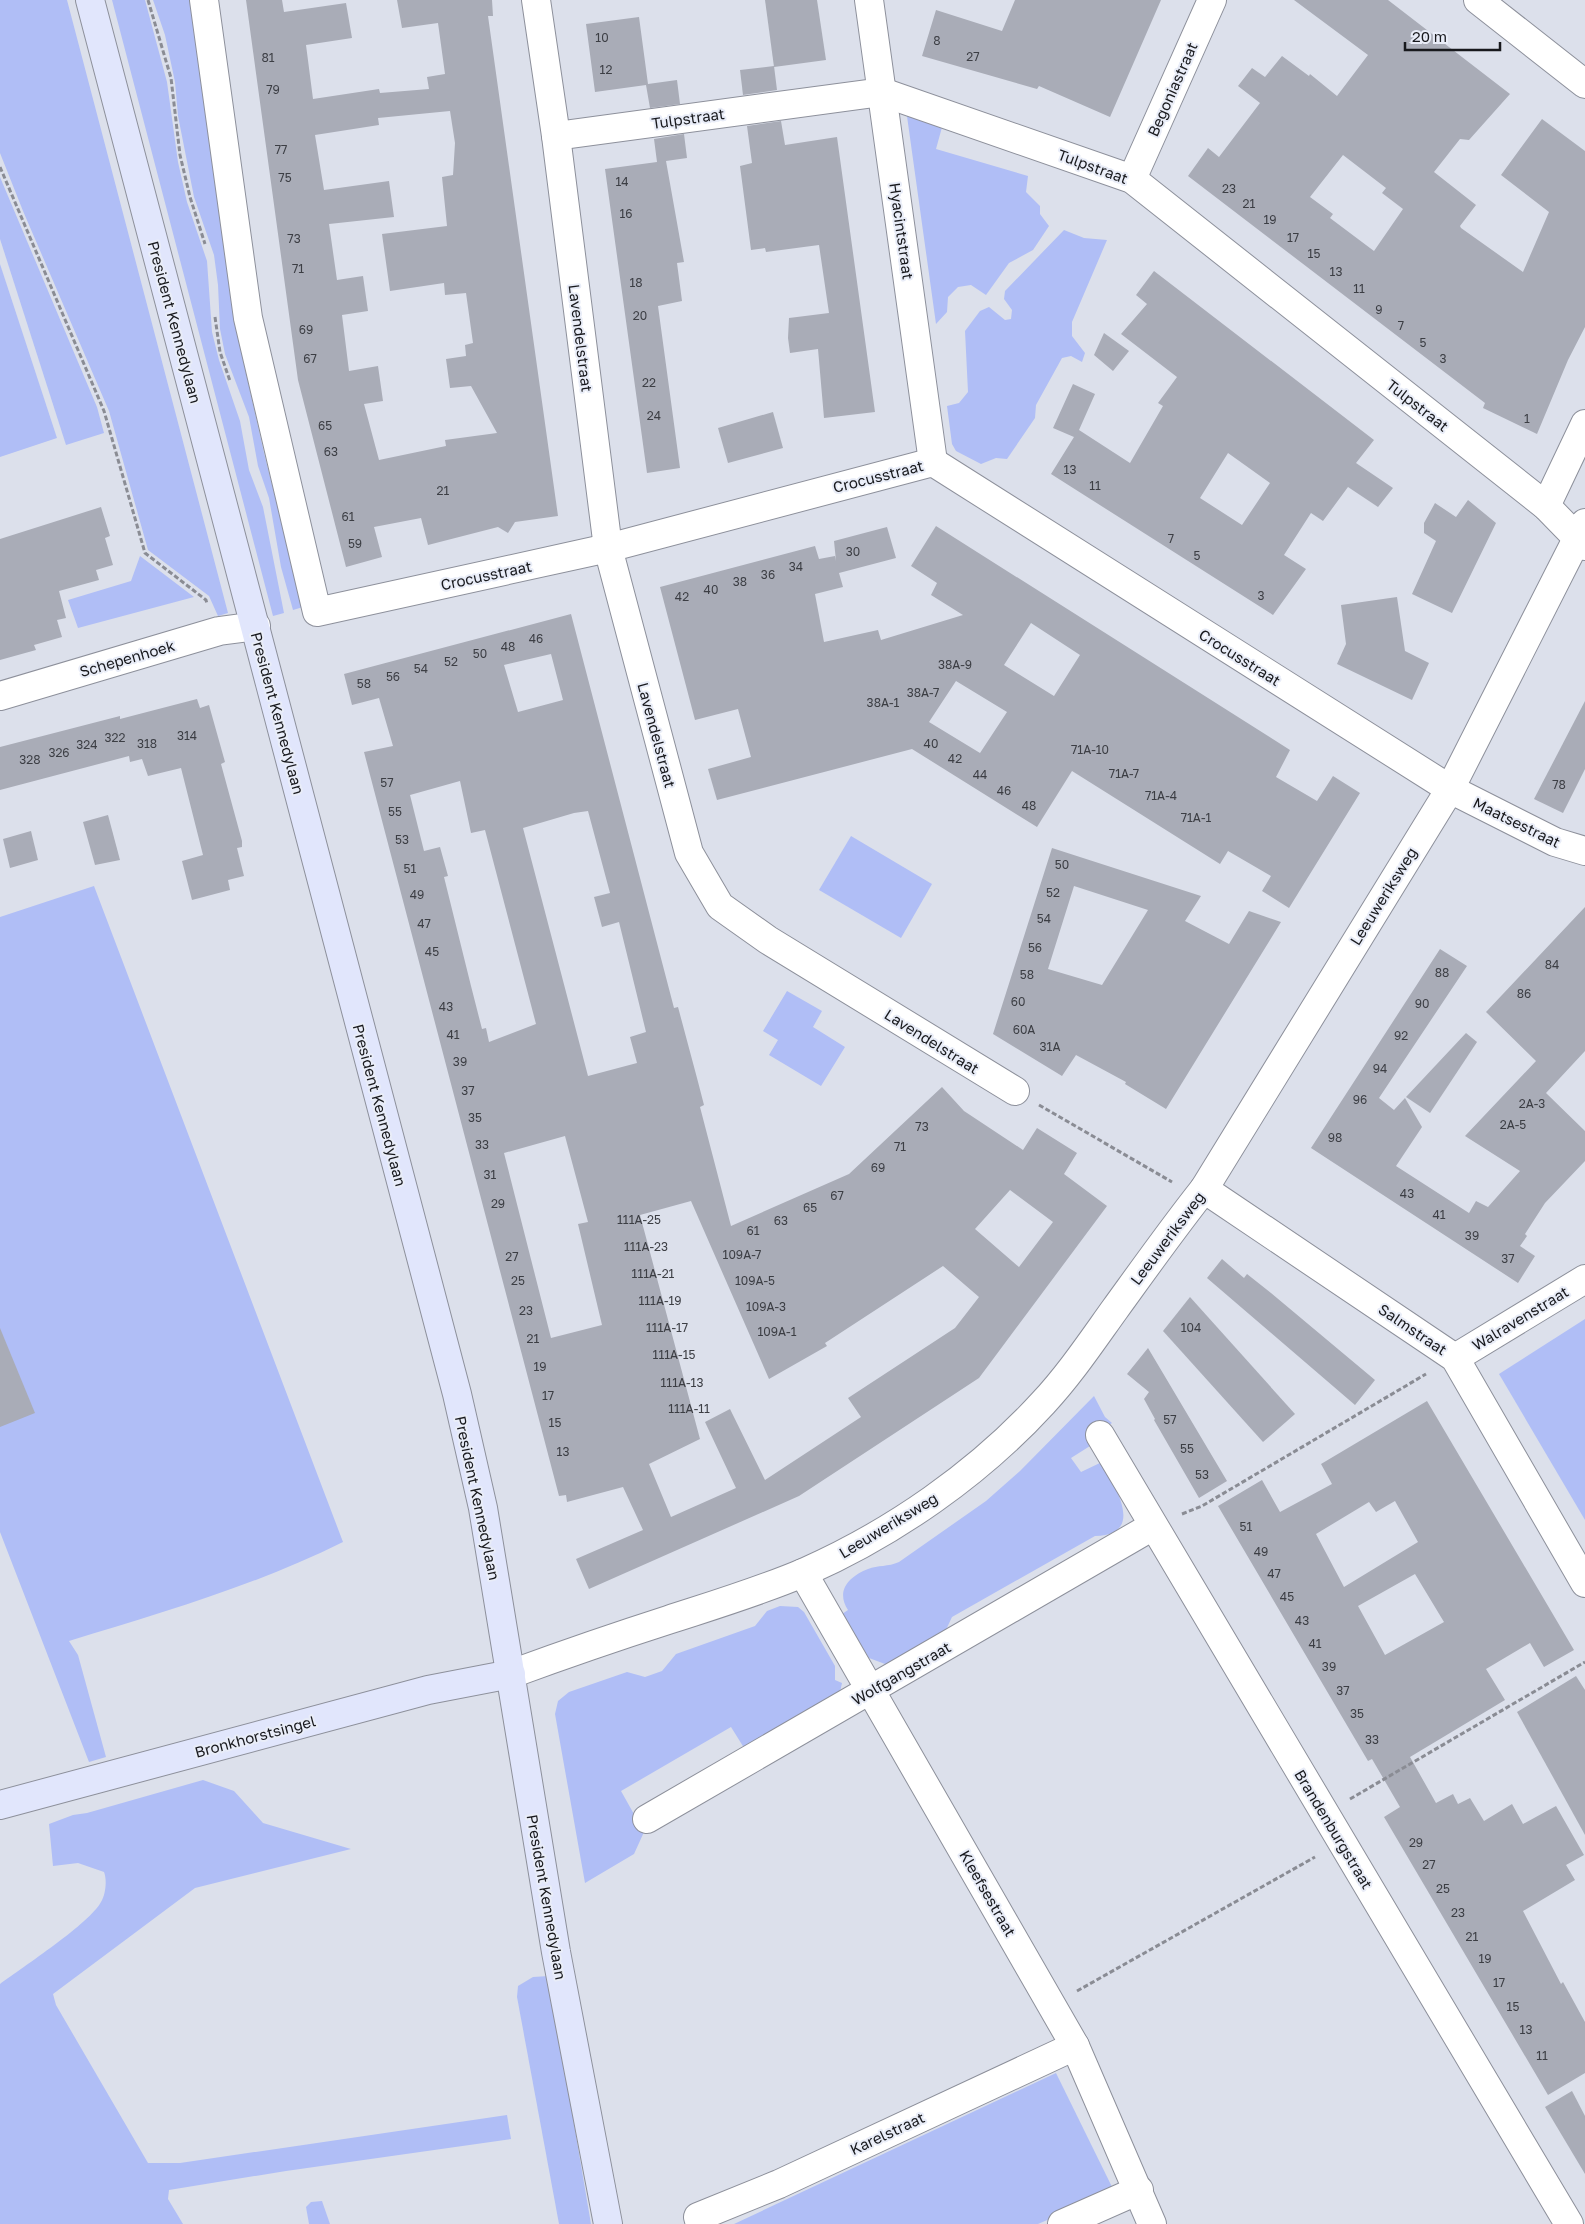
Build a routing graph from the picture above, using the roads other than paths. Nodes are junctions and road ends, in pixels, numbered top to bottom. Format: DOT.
graph roads {
  1 [pos="90,0"];
  2 [pos="204,0"];
  3 [pos="536,0"];
  4 [pos="869,0"];
  5 [pos="1212,0"];
  6 [pos="1478,0"];
  7 [pos="1585,84"];
  8 [pos="882,92"];
  9 [pos="556,136"];
  10 [pos="1132,179"];
  11 [pos="1585,424"];
  12 [pos="934,462"];
  13 [pos="1546,506"];
  14 [pos="1582,536"];
  15 [pos="608,548"];
  16 [pos="256,626"];
  17 [pos="0,696"];
  18 [pos="1450,789"];
  19 [pos="1585,851"];
  20 [pos="1015,1092"];
  21 [pos="1204,1189"];
  22 [pos="1585,1279"];
  23 [pos="1455,1358"];
  24 [pos="1100,1435"];
  25 [pos="1153,1526"];
  26 [pos="803,1573"];
  27 [pos="1585,1584"];
  28 [pos="511,1674"];
  29 [pos="872,1690"];
  30 [pos="0,1805"];
  31 [pos="647,1819"];
  32 [pos="1075,2046"];
  33 [pos="1139,2190"];
  34 [pos="699,2220"];
  35 [pos="608,2224"];
  36 [pos="1062,2224"];
  37 [pos="1152,2224"];
  38 [pos="1569,2224"];
  1 -- 16 [label="street, President Kennedylaan"];
  2 -- 15 [label="street, Crocusstraat"];
  3 -- 9 [label="street, Lavendelstraat"];
  4 -- 8 [label="street, Hyacintstraat"];
  5 -- 10 [label="street, Begoniastraat"];
  6 -- 7 [label="street"];
  8 -- 9 [label="street, Tulpstraat"];
  8 -- 10 [label="street, Tulpstraat"];
  8 -- 12 [label="street, Hyacintstraat"];
  9 -- 15 [label="street, Lavendelstraat"];
  10 -- 13 [label="street, Tulpstraat"];
  11 -- 13 [label="street"];
  12 -- 15 [label="street, Crocusstraat"];
  12 -- 18 [label="street, Crocusstraat"];
  13 -- 14 [label="street, Tulpstraat"];
  14 -- 18 [label="street, Leeuweriksweg"];
  15 -- 20 [label="street, Lavendelstraat"];
  16 -- 17 [label="street, Schepenhoek"];
  16 -- 28 [label="street, President Kennedylaan"];
  18 -- 19 [label="street, Maatsestraat"];
  18 -- 21 [label="street, Leeuweriksweg"];
  21 -- 23 [label="street, Salmstraat"];
  21 -- 26 [label="street, Leeuweriksweg"];
  22 -- 23 [label="street, Walravenstraat"];
  23 -- 27 [label="street, Salmstraat"];
  24 -- 25 [label="street, Brandenburgstraat"];
  25 -- 29 [label="street, Wolfgangstraat"];
  25 -- 38 [label="street, Brandenburgstraat"];
  26 -- 28 [label="street, Leeuweriksweg"];
  26 -- 29 [label="street, Kleefsestraat"];
  28 -- 30 [label="street, Bronkhorstsingel"];
  28 -- 35 [label="street, President Kennedylaan"];
  29 -- 31 [label="street, Wolfgangstraat"];
  29 -- 32 [label="street, Kleefsestraat"];
  32 -- 33 [label="street, Kleefsestraat"];
  32 -- 34 [label="street, Karelstraat"];
  33 -- 36 [label="street"];
  33 -- 37 [label="street, Kleefsestraat"];
}
